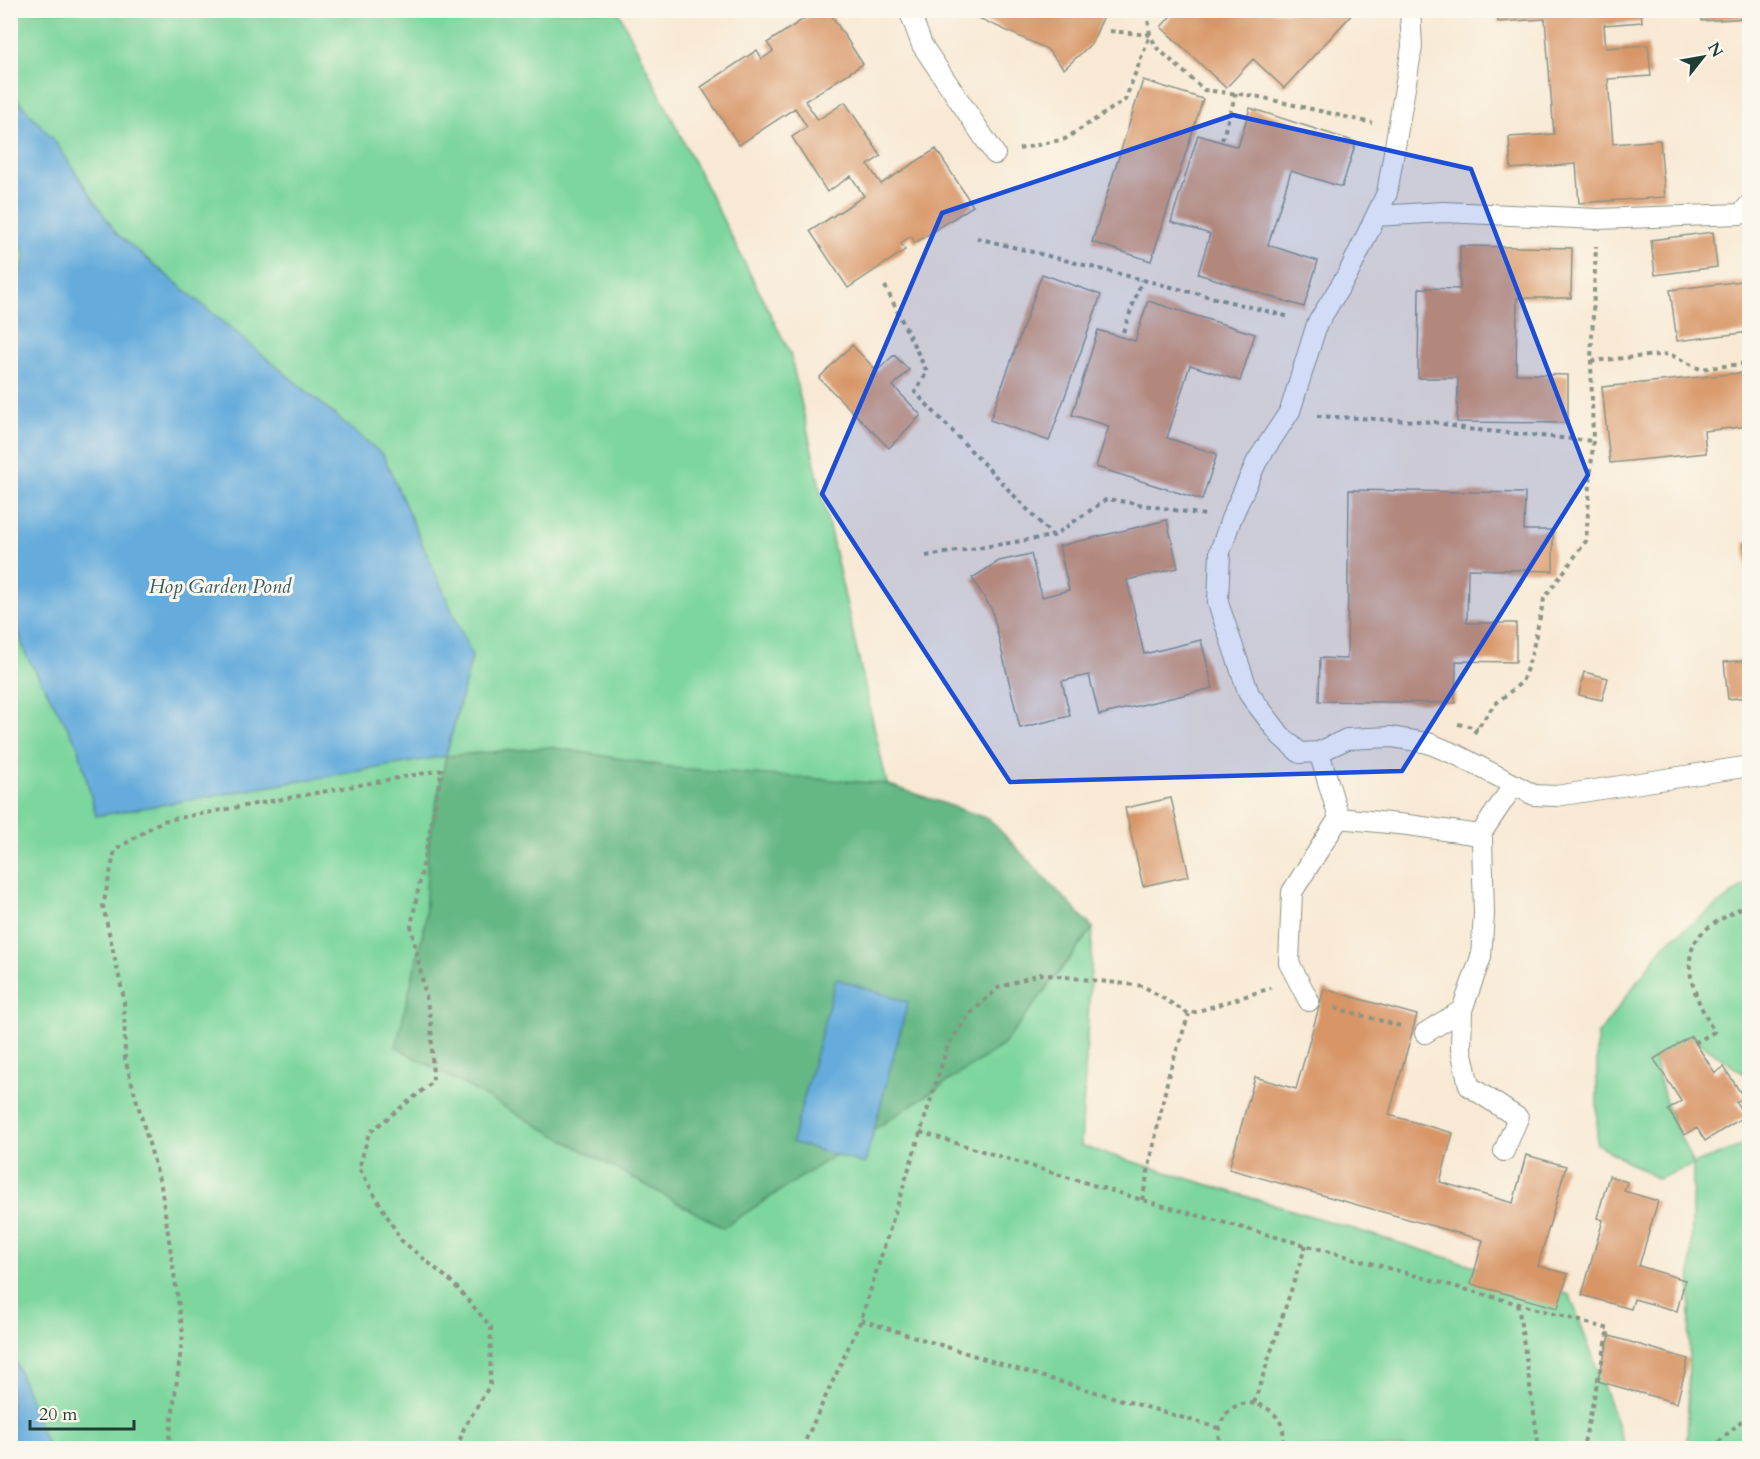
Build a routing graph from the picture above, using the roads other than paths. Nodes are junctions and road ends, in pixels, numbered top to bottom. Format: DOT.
graph roads {
  1 [pos="909,10"];
  2 [pos="1410,10"];
  3 [pos="995,154"];
  4 [pos="1749,204"];
  5 [pos="1376,216"];
  6 [pos="1319,752"];
  7 [pos="1749,766"];
  8 [pos="1514,786"];
  9 [pos="1339,818"];
  10 [pos="1480,836"];
  11 [pos="1309,1001"];
  12 [pos="1462,1010"];
  13 [pos="1425,1033"];
  14 [pos="1504,1151"];
  1 -- 3 [label="lane"];
  2 -- 5 [label="lane"];
  4 -- 5 [label="lane"];
  5 -- 6 [label="lane"];
  6 -- 8 [label="lane"];
  6 -- 9 [label="lane"];
  7 -- 8 [label="lane"];
  8 -- 10 [label="lane"];
  9 -- 10 [label="lane"];
  9 -- 11 [label="lane"];
  10 -- 12 [label="lane"];
  12 -- 13 [label="lane"];
  12 -- 14 [label="lane"];
}
